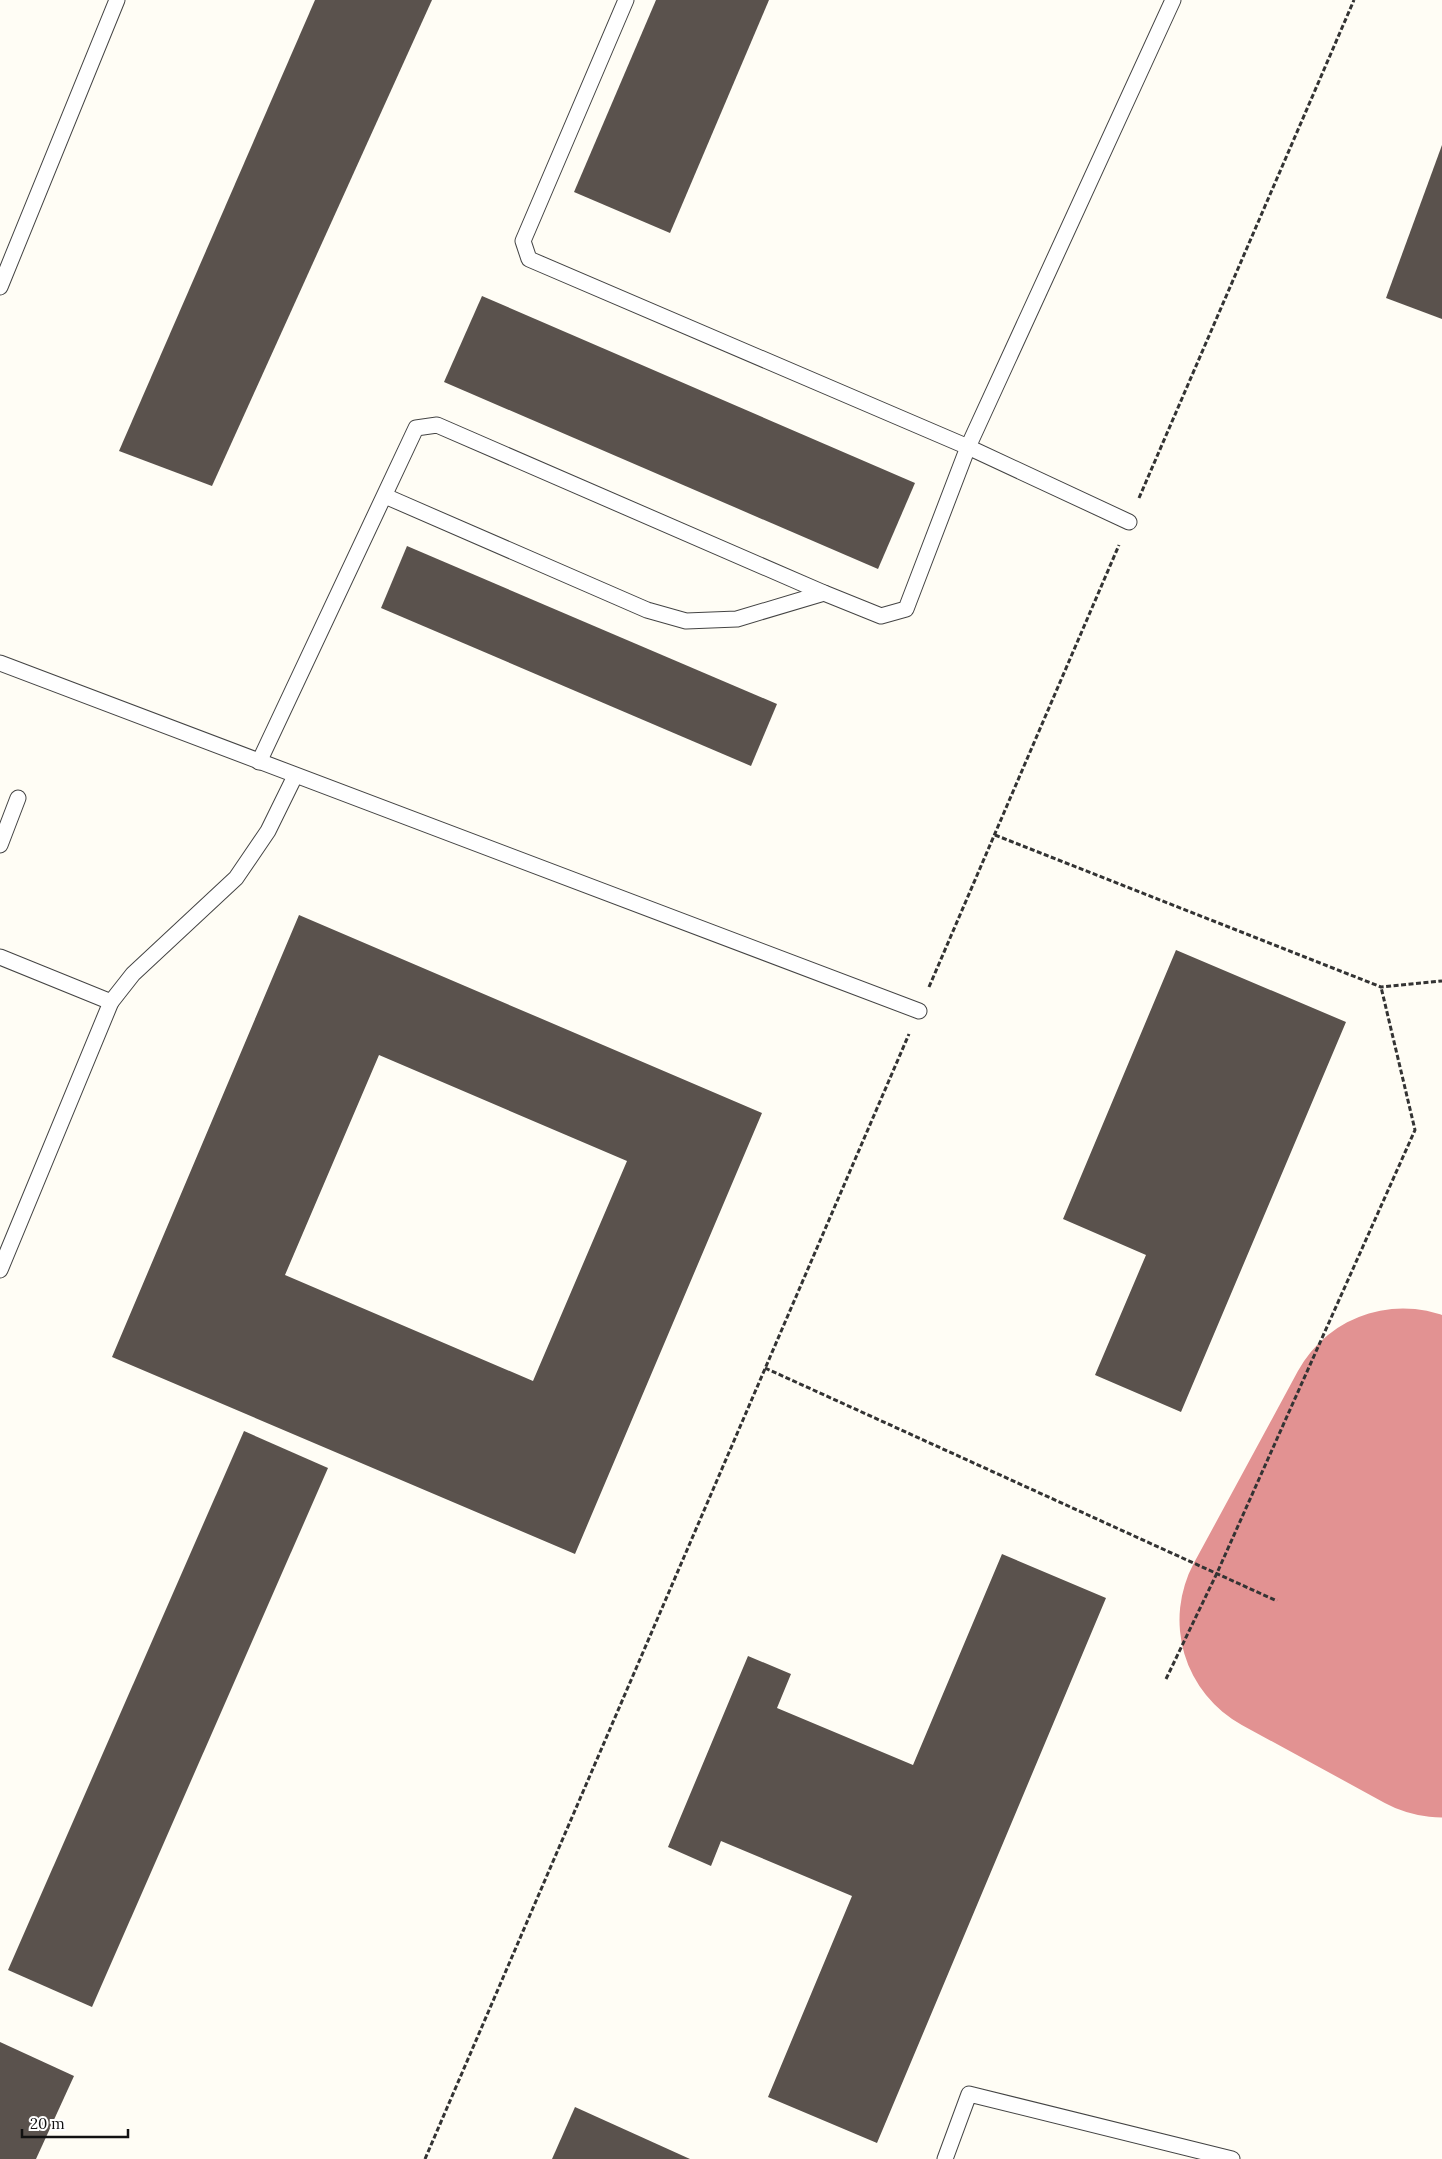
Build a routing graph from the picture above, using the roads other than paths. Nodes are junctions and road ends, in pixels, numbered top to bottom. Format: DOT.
graph roads {
  1 [pos="117,0"];
  2 [pos="626,0"];
  3 [pos="1173,0"];
  4 [pos="0,287"];
  5 [pos="968,447"];
  6 [pos="385,496"];
  7 [pos="1129,522"];
  8 [pos="824,593"];
  9 [pos="0,663"];
  10 [pos="259,762"];
  11 [pos="295,776"];
  12 [pos="18,798"];
  13 [pos="0,845"];
  14 [pos="0,957"];
  15 [pos="111,1002"];
  16 [pos="919,1011"];
  17 [pos="0,1270"];
  18 [pos="945,2159"];
  19 [pos="1232,2159"];
  1 -- 4 [label="lane"];
  2 -- 5 [label="lane"];
  3 -- 5 [label="lane"];
  5 -- 7 [label="lane"];
  5 -- 8 [label="lane"];
  6 -- 8 [label="lane"];
  6 -- 8 [label="lane"];
  6 -- 10 [label="lane"];
  9 -- 10 [label="lane"];
  10 -- 11 [label="lane"];
  11 -- 15 [label="lane"];
  11 -- 16 [label="lane"];
  12 -- 13 [label="lane"];
  14 -- 15 [label="lane"];
  15 -- 17 [label="lane"];
  18 -- 19 [label="lane"];
}
